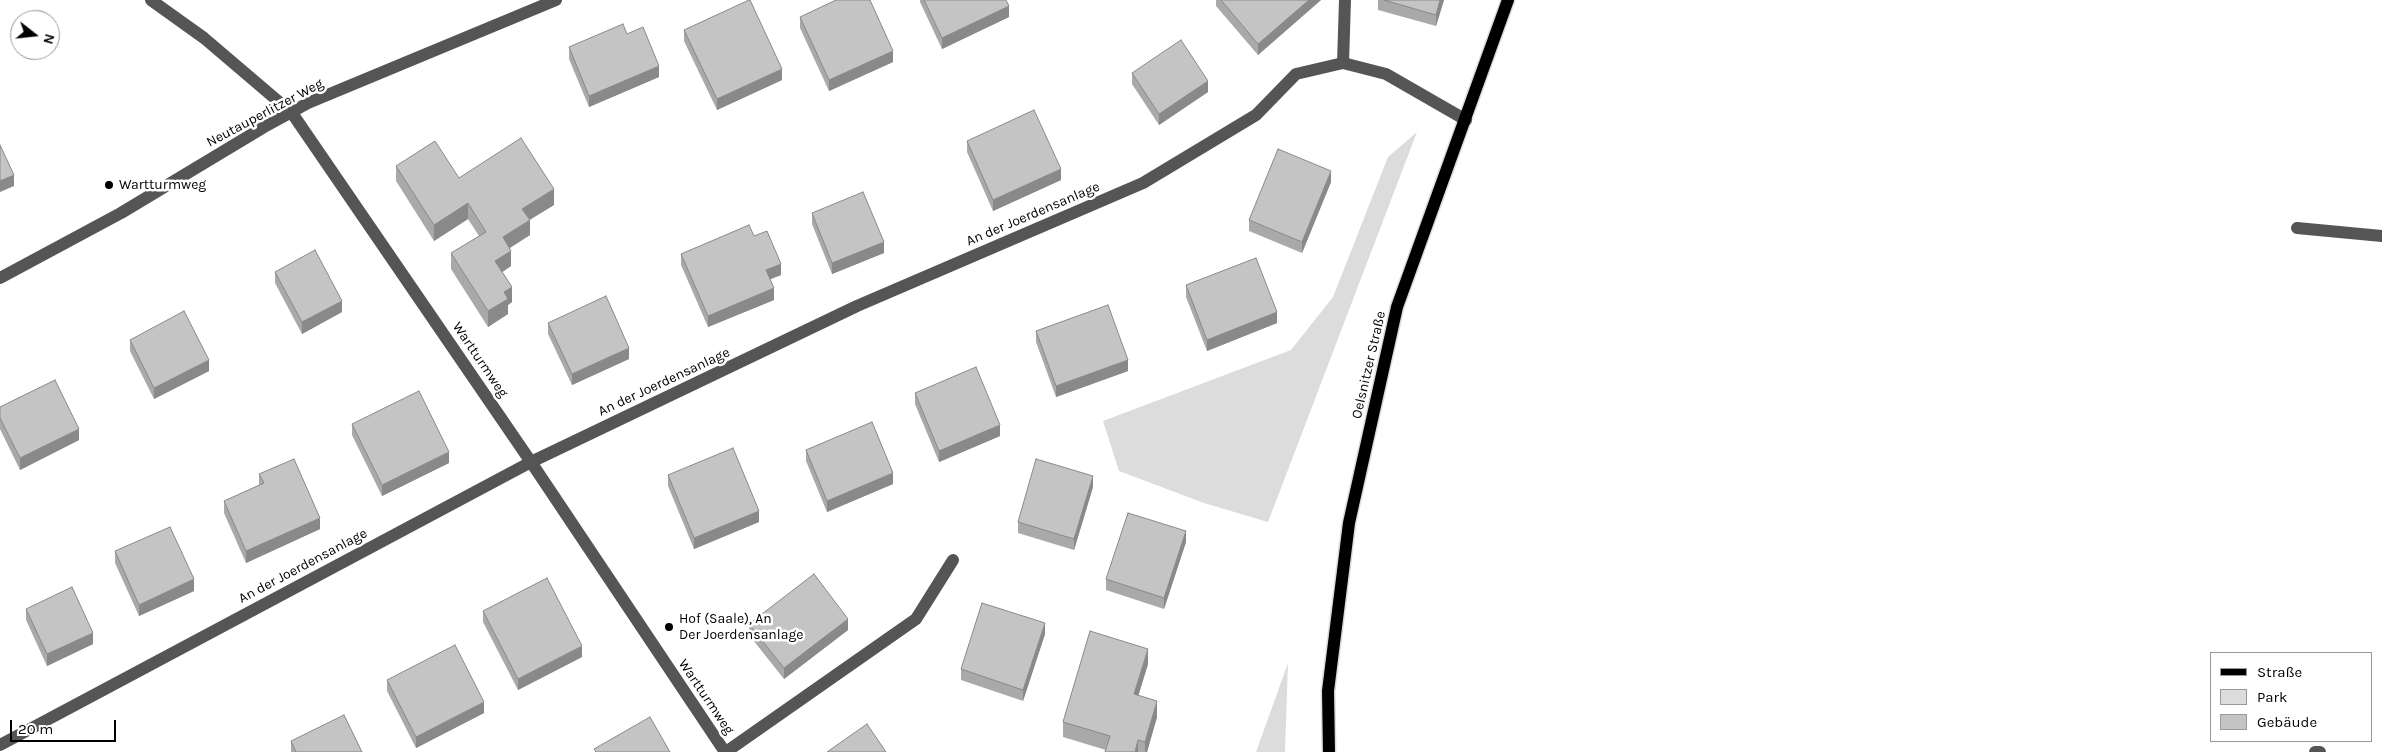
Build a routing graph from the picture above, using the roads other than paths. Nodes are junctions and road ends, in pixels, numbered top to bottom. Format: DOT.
graph roads {
  1 [pos="151,0"];
  2 [pos="556,0"];
  3 [pos="1345,0"];
  4 [pos="1508,0"];
  5 [pos="1343,63"];
  6 [pos="292,113"];
  7 [pos="1466,120"];
  8 [pos="2297,228"];
  9 [pos="2382,236"];
  10 [pos="0,278"];
  11 [pos="531,462"];
  12 [pos="953,560"];
  13 [pos="0,745"];
  14 [pos="726,752"];
  15 [pos="1329,752"];
  16 [pos="2315,752"];
  17 [pos="2320,752"];
  1 -- 6 [label="street, Wartturmweg"];
  2 -- 6 [label="street, Neutauperlitzer Weg"];
  3 -- 5 [label="street"];
  4 -- 7 [label="main road, Oelsnitzer Straße"];
  5 -- 7 [label="street, An der Joerdensanlage"];
  5 -- 11 [label="street, An der Joerdensanlage"];
  6 -- 10 [label="street, Neutauperlitzer Weg"];
  6 -- 11 [label="street, Wartturmweg"];
  7 -- 15 [label="main road, Oelsnitzer Straße"];
  8 -- 9 [label="street"];
  11 -- 13 [label="street, An der Joerdensanlage"];
  11 -- 14 [label="street, Wartturmweg"];
  12 -- 14 [label="street, Wartturmweg"];
  16 -- 17 [label="street"];
}
